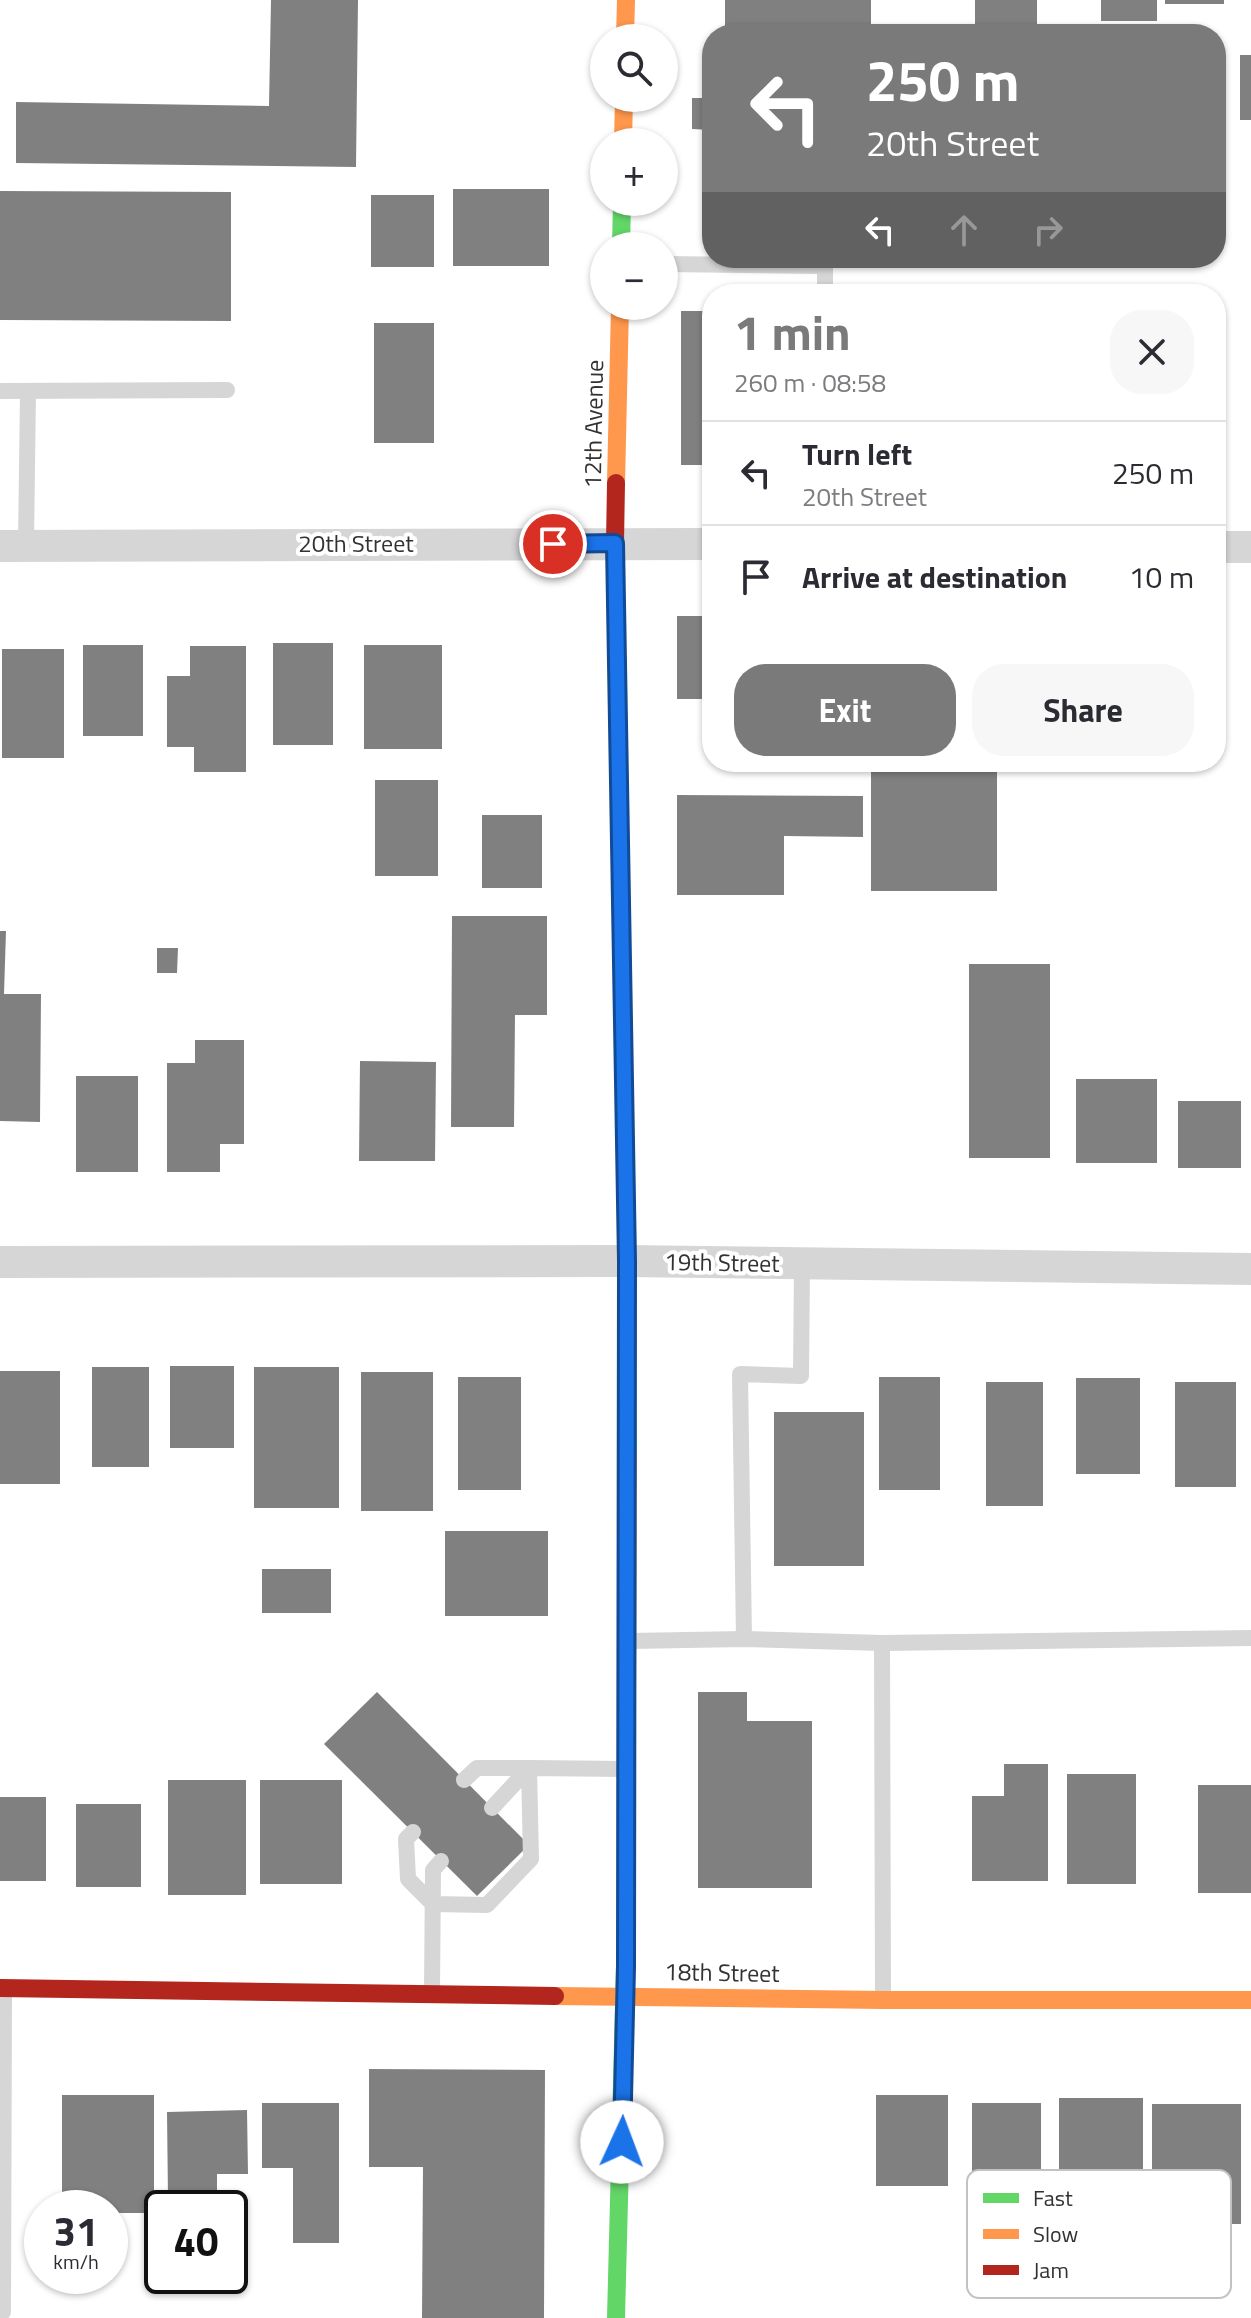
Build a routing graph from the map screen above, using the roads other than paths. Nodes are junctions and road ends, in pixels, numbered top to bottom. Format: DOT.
graph roads {
  1 [pos="626,0"];
  2 [pos="625,24"];
  3 [pos="678,264"];
  4 [pos="702,264"];
  5 [pos="620,320"];
  6 [pos="227,390"];
  7 [pos="0,391"];
  8 [pos="28,391"];
  9 [pos="615,543"];
  10 [pos="702,544"];
  11 [pos="13,546"];
  12 [pos="1226,547"];
  13 [pos="1251,547"];
  14 [pos="627,1261"];
  15 [pos="0,1262"];
  16 [pos="802,1264"];
  17 [pos="1251,1269"];
  18 [pos="1251,1638"];
  19 [pos="744,1639"];
  20 [pos="628,1641"];
  21 [pos="882,1643"];
  22 [pos="529,1768"];
  23 [pos="627,1769"];
  24 [pos="464,1780"];
  25 [pos="492,1808"];
  26 [pos="413,1832"];
  27 [pos="441,1861"];
  28 [pos="433,1904"];
  29 [pos="2,1988"];
  30 [pos="432,1994"];
  31 [pos="626,1996"];
  32 [pos="883,2000"];
  33 [pos="1251,2000"];
  34 [pos="2,2133"];
  35 [pos="3,2312"];
  36 [pos="616,2318"];
  1 -- 2 [label="street"];
  3 -- 4 [label="lane"];
  5 -- 9 [label="street, 12th Avenue"];
  6 -- 8 [label="lane"];
  7 -- 8 [label="lane"];
  8 -- 11 [label="lane"];
  9 -- 10 [label="street, 20th Street"];
  9 -- 11 [label="street, 20th Street"];
  9 -- 14 [label="street, 12th Avenue"];
  12 -- 13 [label="street"];
  14 -- 15 [label="street, 19th Street"];
  14 -- 16 [label="street, 19th Street"];
  14 -- 20 [label="street, 12th Avenue"];
  16 -- 17 [label="street, 19th Street"];
  16 -- 19 [label="lane"];
  18 -- 21 [label="lane"];
  19 -- 20 [label="lane"];
  19 -- 21 [label="lane"];
  20 -- 23 [label="street, 12th Avenue"];
  21 -- 32 [label="lane"];
  22 -- 23 [label="lane"];
  22 -- 24 [label="lane"];
  22 -- 25 [label="lane"];
  22 -- 28 [label="lane"];
  23 -- 31 [label="street, 12th Avenue"];
  26 -- 28 [label="lane"];
  27 -- 28 [label="lane"];
  28 -- 30 [label="lane"];
  29 -- 30 [label="street, 18th Street"];
  29 -- 34 [label="lane"];
  30 -- 31 [label="street, 18th Street"];
  31 -- 32 [label="street, 18th Street"];
  31 -- 36 [label="street, 12th Avenue"];
  32 -- 33 [label="street, 18th Street"];
  34 -- 35 [label="lane"];
}
